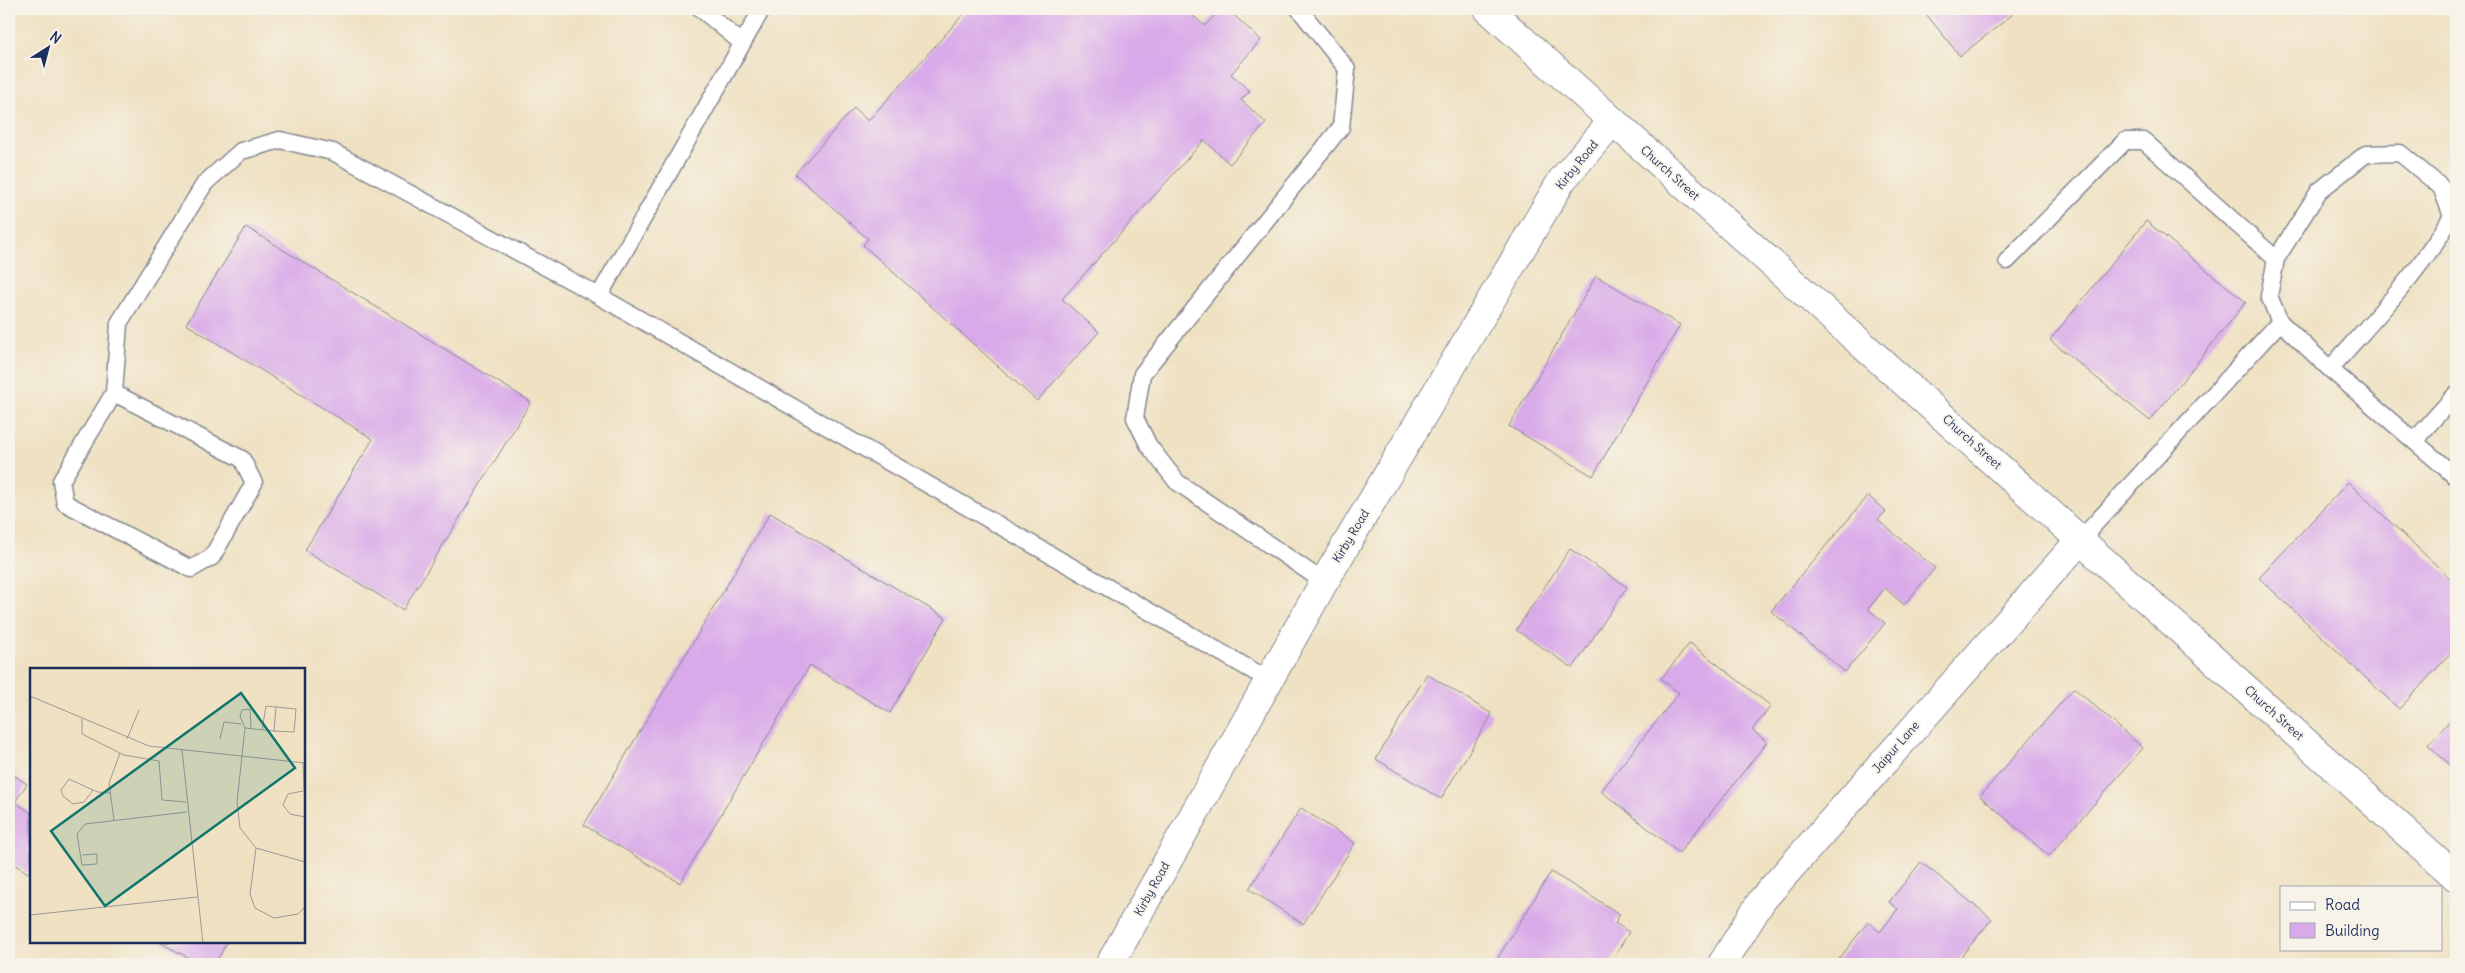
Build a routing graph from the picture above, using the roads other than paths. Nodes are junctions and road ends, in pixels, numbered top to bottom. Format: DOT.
graph roads {
  1 [pos="701,9"];
  2 [pos="762,9"];
  3 [pos="1299,9"];
  4 [pos="1488,9"];
  5 [pos="742,43"];
  6 [pos="1612,122"];
  7 [pos="2276,259"];
  8 [pos="2007,261"];
  9 [pos="599,296"];
  10 [pos="2280,322"];
  11 [pos="2330,369"];
  12 [pos="114,393"];
  13 [pos="2456,394"];
  14 [pos="2415,440"];
  15 [pos="2456,477"];
  16 [pos="2081,539"];
  17 [pos="1324,582"];
  18 [pos="1269,680"];
  19 [pos="2456,877"];
  20 [pos="1110,964"];
  21 [pos="1722,964"];
  1 -- 5 [label="lane"];
  2 -- 5 [label="lane"];
  3 -- 17 [label="lane"];
  4 -- 6 [label="street, Church Street"];
  5 -- 9 [label="lane"];
  6 -- 16 [label="street, Church Street"];
  6 -- 17 [label="street, Kirby Road"];
  7 -- 8 [label="lane"];
  7 -- 10 [label="lane"];
  7 -- 11 [label="lane"];
  9 -- 12 [label="lane"];
  9 -- 18 [label="lane"];
  10 -- 11 [label="lane"];
  10 -- 16 [label="lane"];
  11 -- 14 [label="lane"];
  12 -- 12 [label="lane"];
  13 -- 14 [label="lane"];
  14 -- 15 [label="lane"];
  16 -- 19 [label="street, Church Street"];
  16 -- 21 [label="street, Jaipur Lane"];
  17 -- 18 [label="street, Kirby Road"];
  18 -- 20 [label="street, Kirby Road"];
}
